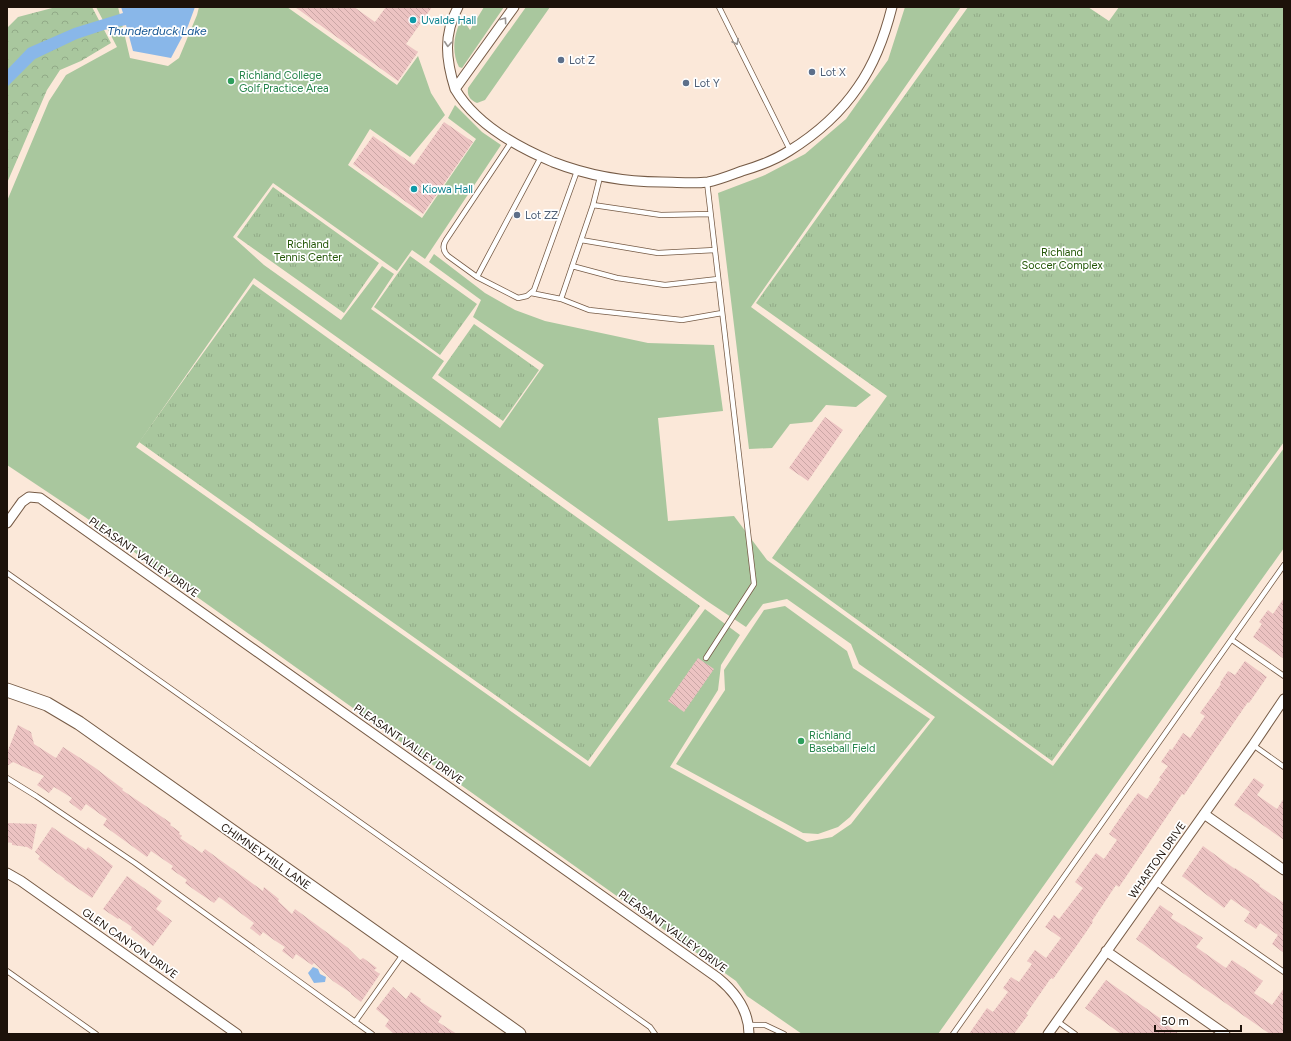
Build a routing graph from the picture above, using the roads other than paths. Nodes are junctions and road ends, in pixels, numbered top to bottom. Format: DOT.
graph roads {
  1 [pos="458,7"];
  2 [pos="514,7"];
  3 [pos="718,7"];
  4 [pos="892,7"];
  5 [pos="455,89"];
  6 [pos="512,141"];
  7 [pos="790,150"];
  8 [pos="541,157"];
  9 [pos="577,170"];
  10 [pos="600,177"];
  11 [pos="707,182"];
  12 [pos="593,205"];
  13 [pos="710,214"];
  14 [pos="581,240"];
  15 [pos="715,250"];
  16 [pos="572,266"];
  17 [pos="477,277"];
  18 [pos="718,279"];
  19 [pos="531,293"];
  20 [pos="561,299"];
  21 [pos="722,313"];
  22 [pos="7,523"];
  23 [pos="1284,565"];
  24 [pos="7,573"];
  25 [pos="1232,640"];
  26 [pos="706,658"];
  27 [pos="1284,676"];
  28 [pos="7,690"];
  29 [pos="1284,699"];
  30 [pos="1253,746"];
  31 [pos="1284,767"];
  32 [pos="7,778"];
  33 [pos="1204,814"];
  34 [pos="1284,870"];
  35 [pos="7,873"];
  36 [pos="1155,882"];
  37 [pos="1106,951"];
  38 [pos="404,953"];
  39 [pos="7,971"];
  40 [pos="1284,972"];
  41 [pos="1057,1021"];
  42 [pos="355,1022"];
  43 [pos="749,1030"];
  44 [pos="96,1034"];
  45 [pos="237,1034"];
  46 [pos="372,1034"];
  47 [pos="519,1034"];
  48 [pos="655,1034"];
  49 [pos="784,1034"];
  50 [pos="954,1034"];
  51 [pos="1048,1034"];
  52 [pos="1075,1034"];
  53 [pos="1225,1034"];
  1 -- 5 [label="street, one-way"];
  5 -- 2 [label="street, one-way"];
  3 -- 7 [label="lane, one-way"];
  4 -- 7 [label="street"];
  5 -- 6 [label="street"];
  6 -- 8 [label="street"];
  6 -- 17 [label="lane"];
  7 -- 11 [label="street"];
  8 -- 9 [label="street"];
  8 -- 17 [label="lane"];
  9 -- 10 [label="street"];
  9 -- 19 [label="lane"];
  10 -- 11 [label="street"];
  10 -- 12 [label="lane"];
  11 -- 13 [label="lane"];
  12 -- 13 [label="lane"];
  12 -- 14 [label="lane"];
  13 -- 15 [label="lane"];
  14 -- 15 [label="lane"];
  14 -- 16 [label="lane"];
  15 -- 18 [label="lane"];
  16 -- 18 [label="lane"];
  16 -- 20 [label="lane"];
  17 -- 19 [label="lane"];
  18 -- 21 [label="lane"];
  19 -- 20 [label="lane"];
  20 -- 21 [label="lane"];
  21 -- 26 [label="lane"];
  22 -- 43 [label="street, PLEASANT VALLEY DRIVE"];
  23 -- 25 [label="lane"];
  24 -- 48 [label="lane"];
  25 -- 27 [label="lane"];
  25 -- 50 [label="lane"];
  28 -- 38 [label="street, CHIMNEY HILL LANE"];
  29 -- 30 [label="street, WHARTON DRIVE"];
  30 -- 31 [label="lane"];
  30 -- 33 [label="street, WHARTON DRIVE"];
  32 -- 42 [label="lane"];
  33 -- 34 [label="street"];
  33 -- 36 [label="street, WHARTON DRIVE"];
  35 -- 45 [label="street, GLEN CANYON DRIVE"];
  36 -- 37 [label="street, WHARTON DRIVE"];
  36 -- 40 [label="lane"];
  37 -- 41 [label="street, WHARTON DRIVE"];
  37 -- 53 [label="street"];
  38 -- 42 [label="lane"];
  38 -- 47 [label="street, CHIMNEY HILL LANE"];
  39 -- 44 [label="lane"];
  41 -- 51 [label="street, WHARTON DRIVE"];
  41 -- 52 [label="lane"];
  42 -- 46 [label="lane"];
  43 -- 49 [label="lane"];
}
